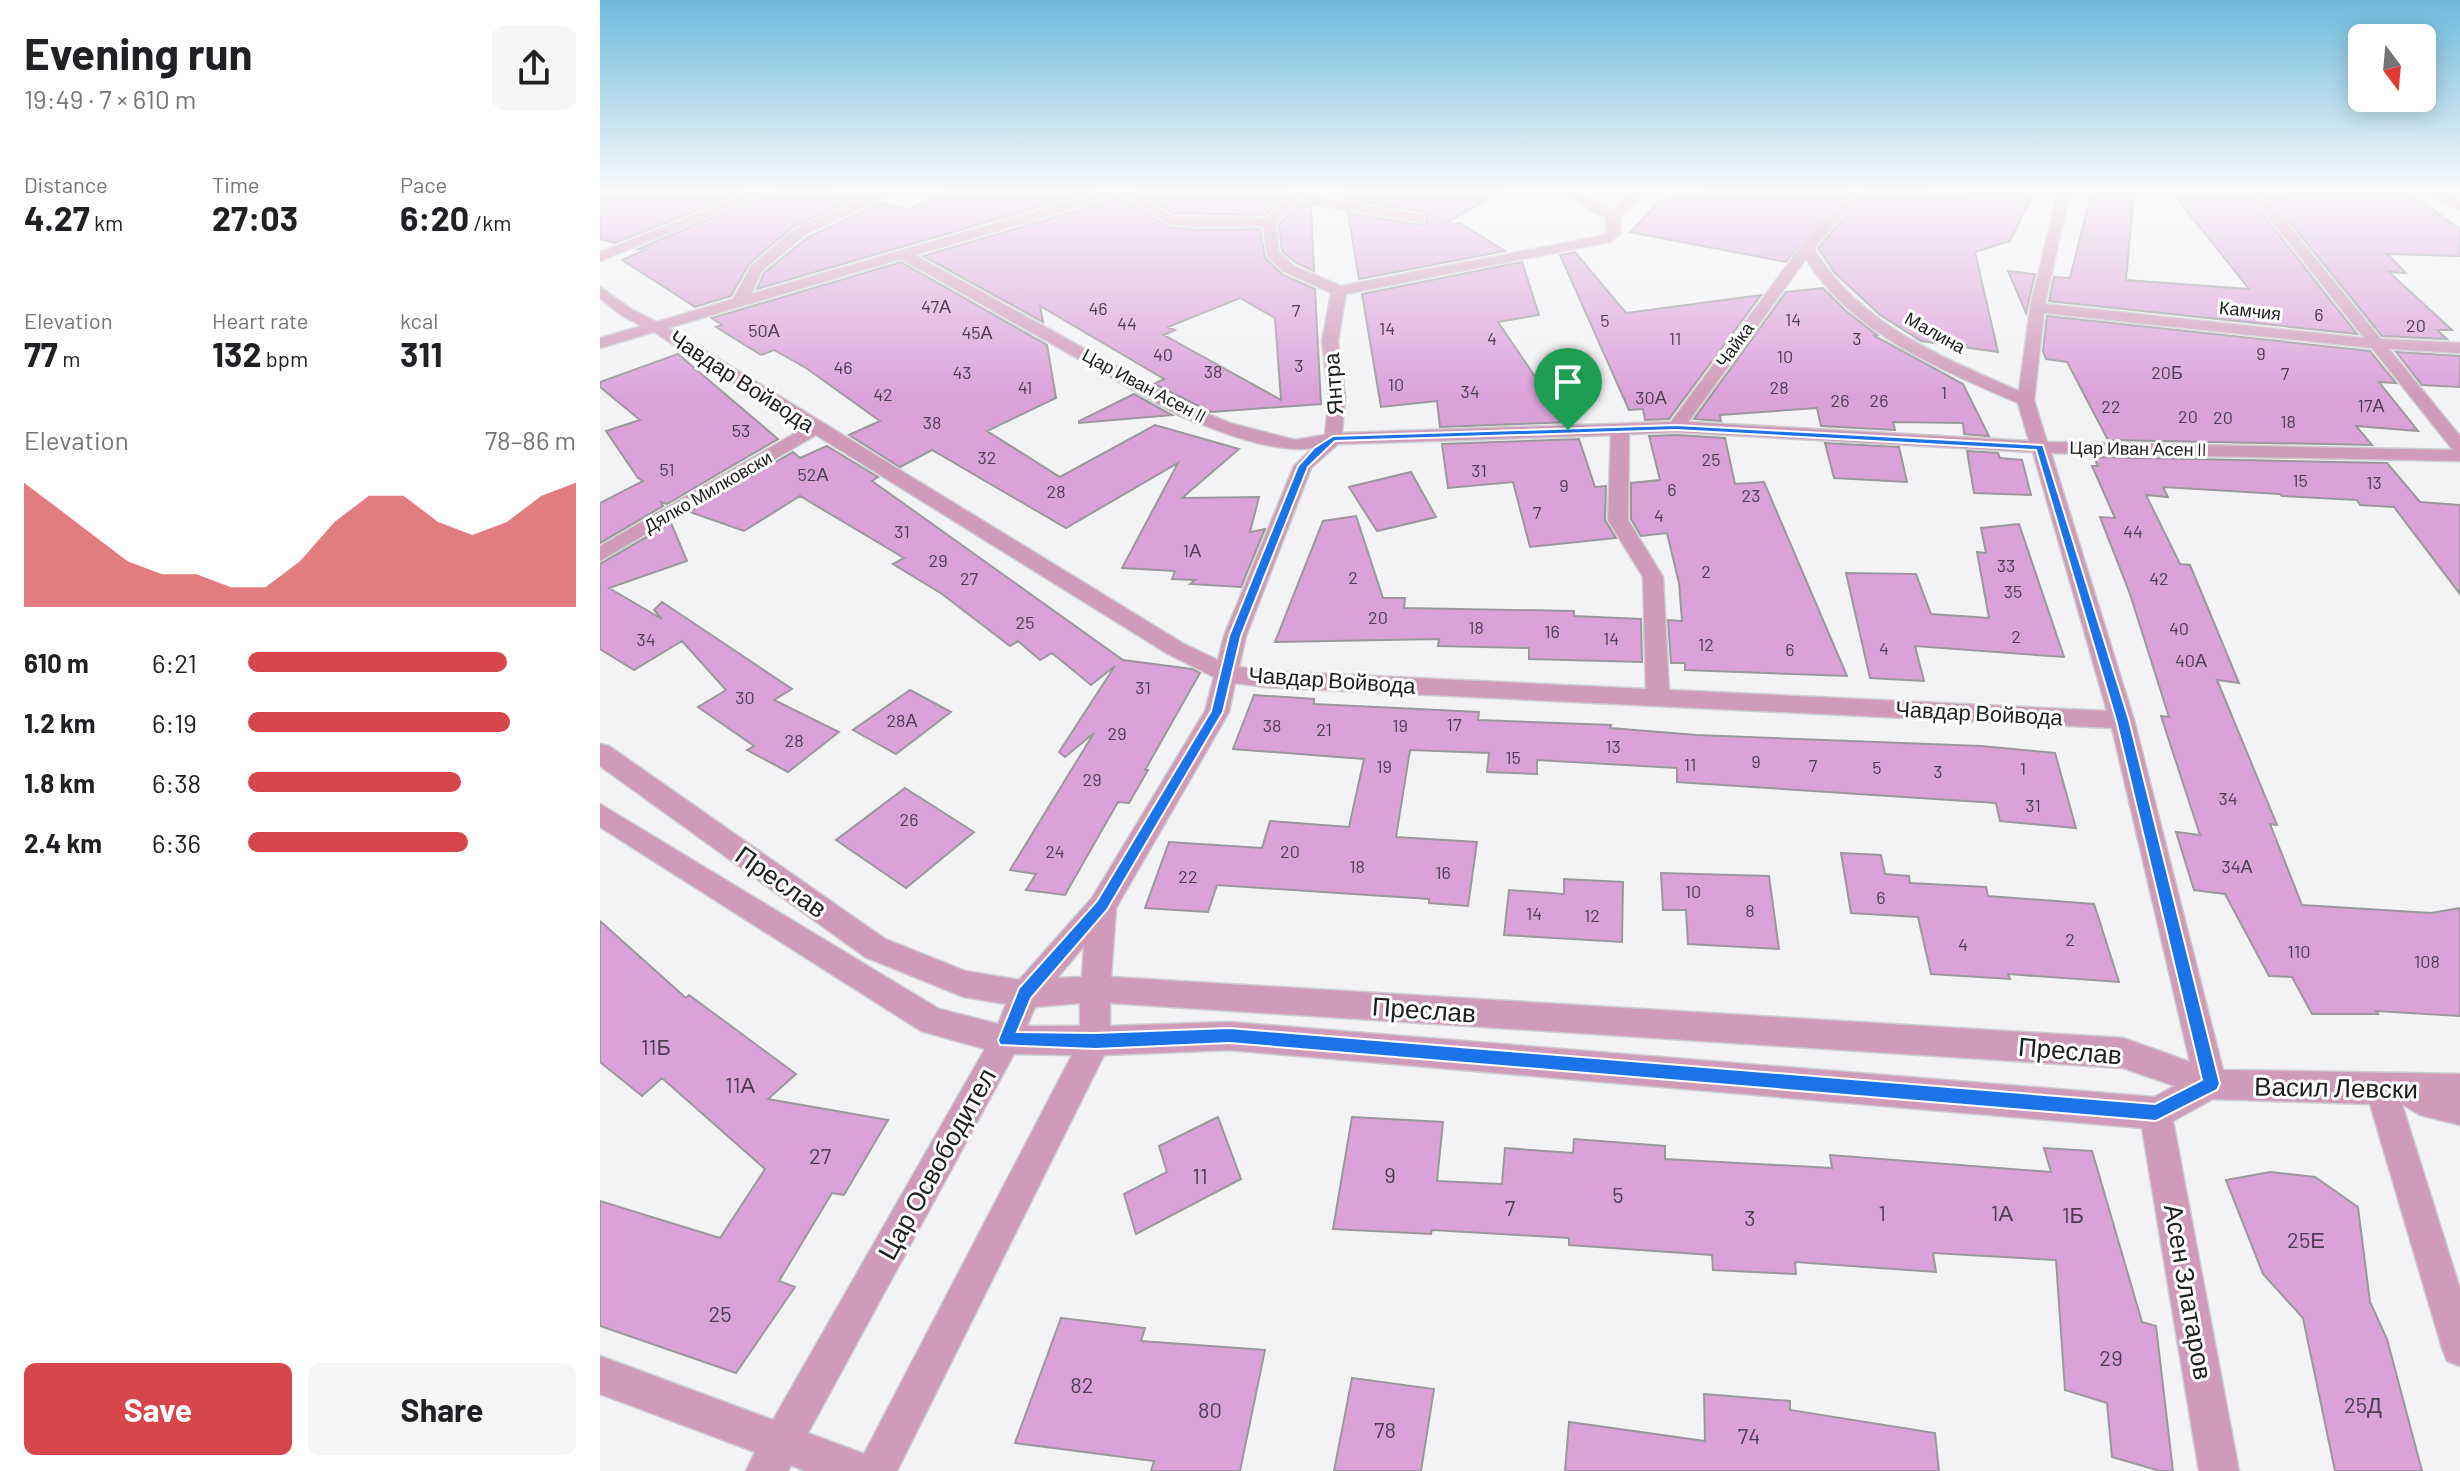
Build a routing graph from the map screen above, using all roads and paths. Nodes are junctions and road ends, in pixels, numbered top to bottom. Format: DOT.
graph roads {
  1 [pos="767,260"];
  2 [pos="888,260"];
  3 [pos="912,260"];
  4 [pos="1278,260"];
  5 [pos="1500,260"];
  6 [pos="1798,260"];
  7 [pos="1815,260"];
  8 [pos="2048,260"];
  9 [pos="2309,260"];
  10 [pos="600,291"];
  11 [pos="1339,291"];
  12 [pos="739,303"];
  13 [pos="2037,308"];
  14 [pos="626,312"];
  15 [pos="600,318"];
  16 [pos="658,328"];
  17 [pos="600,343"];
  18 [pos="2377,344"];
  19 [pos="2460,348"];
  20 [pos="2026,400"];
  21 [pos="1676,427"];
  22 [pos="816,428"];
  23 [pos="1620,429"];
  24 [pos="1333,439"];
  25 [pos="2040,447"];
  26 [pos="2460,448"];
  27 [pos="2460,456"];
  28 [pos="600,555"];
  29 [pos="1225,673"];
  30 [pos="1658,698"];
  31 [pos="2122,720"];
  32 [pos="600,753"];
  33 [pos="600,814"];
  34 [pos="1102,906"];
  35 [pos="1095,989"];
  36 [pos="1025,994"];
  37 [pos="1006,1040"];
  38 [pos="1095,1041"];
  39 [pos="2211,1084"];
  40 [pos="2460,1089"];
  41 [pos="2382,1090"];
  42 [pos="2460,1109"];
  43 [pos="2156,1113"];
  44 [pos="2460,1348"];
  45 [pos="600,1375"];
  46 [pos="775,1457"];
  47 [pos="858,1471"];
  48 [pos="876,1471"];
  49 [pos="2219,1471"];
  1 -- 12 [label="street"];
  2 -- 12 [label="street"];
  3 -- 24 [label="street, Цар Иван Асен II"];
  4 -- 11 [label="street"];
  5 -- 11 [label="street"];
  6 -- 21 [label="street, Чайка"];
  7 -- 20 [label="street, Малина"];
  8 -- 13 [label="street"];
  9 -- 18 [label="street"];
  10 -- 14 [label="street, Чавдар Войвода"];
  11 -- 24 [label="street, Янтра"];
  12 -- 16 [label="street"];
  13 -- 18 [label="street, Камчия"];
  13 -- 20 [label="street"];
  14 -- 15 [label="street"];
  14 -- 16 [label="street, Чавдар Войвода"];
  16 -- 17 [label="street"];
  16 -- 22 [label="street, Чавдар Войвода"];
  18 -- 19 [label="street, Камчия"];
  18 -- 26 [label="street"];
  20 -- 25 [label="street"];
  21 -- 23 [label="street, Цар Иван Асен II"];
  21 -- 25 [label="street, Цар Иван Асен II"];
  22 -- 28 [label="street, Дялко Милковски"];
  22 -- 29 [label="street, Чавдар Войвода"];
  23 -- 24 [label="street, Цар Иван Асен II"];
  23 -- 30 [label="street"];
  24 -- 29 [label="street, Янтра"];
  25 -- 27 [label="street, Цар Иван Асен II"];
  25 -- 31 [label="street"];
  29 -- 30 [label="street, Чавдар Войвода"];
  29 -- 34 [label="street, Янтра"];
  30 -- 31 [label="street, Чавдар Войвода"];
  31 -- 39 [label="street"];
  32 -- 36 [label="street, Преслав"];
  33 -- 37 [label="street, Преслав"];
  34 -- 35 [label="street"];
  34 -- 36 [label="street, Цар Освободител"];
  35 -- 36 [label="street, Преслав"];
  35 -- 38 [label="street"];
  35 -- 39 [label="street, Преслав"];
  36 -- 37 [label="street, Цар Освободител"];
  37 -- 38 [label="street, Преслав"];
  37 -- 46 [label="street, Цар Освободител"];
  38 -- 43 [label="street, Преслав"];
  38 -- 48 [label="street"];
  39 -- 41 [label="street, Васил Левски"];
  39 -- 43 [label="street"];
  40 -- 41 [label="street, Васил Левски"];
  41 -- 42 [label="street"];
  41 -- 44 [label="street"];
  43 -- 49 [label="street, Асен Златаров"];
  45 -- 46 [label="street"];
  46 -- 47 [label="street"];
}
